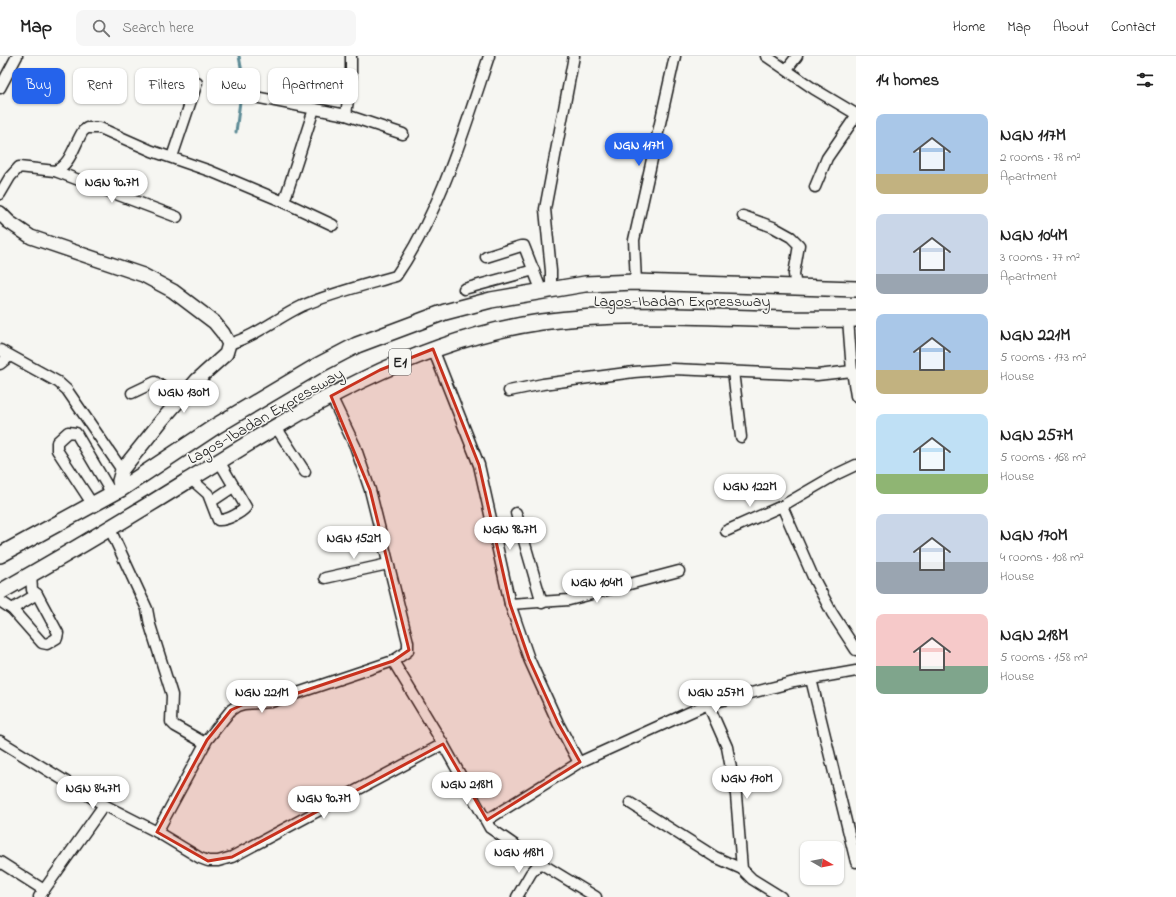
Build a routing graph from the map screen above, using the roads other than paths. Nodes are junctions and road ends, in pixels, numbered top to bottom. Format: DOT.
graph roads {
  1 [pos="17,56"];
  2 [pos="351,56"];
  3 [pos="489,56"];
  4 [pos="574,56"];
  5 [pos="675,56"];
  6 [pos="766,56"];
  7 [pos="796,56"];
  8 [pos="787,70"];
  9 [pos="0,88"];
  10 [pos="260,98"];
  11 [pos="191,104"];
  12 [pos="314,109"];
  13 [pos="346,115"];
  14 [pos="856,115"];
  15 [pos="404,134"];
  16 [pos="172,157"];
  17 [pos="55,171"];
  18 [pos="815,187"];
  19 [pos="0,194"];
  20 [pos="284,202"];
  21 [pos="0,213"];
  22 [pos="743,216"];
  23 [pos="177,218"];
  24 [pos="333,225"];
  25 [pos="486,257"];
  26 [pos="534,270"];
  27 [pos="636,282"];
  28 [pos="796,288"];
  29 [pos="464,289"];
  30 [pos="856,289"];
  31 [pos="547,291"];
  32 [pos="852,319"];
  33 [pos="228,344"];
  34 [pos="433,349"];
  35 [pos="0,350"];
  36 [pos="10,356"];
  37 [pos="0,364"];
  38 [pos="733,371"];
  39 [pos="852,371"];
  40 [pos="509,391"];
  41 [pos="132,393"];
  42 [pos="331,396"];
  43 [pos="856,396"];
  44 [pos="180,399"];
  45 [pos="276,427"];
  46 [pos="741,437"];
  47 [pos="219,461"];
  48 [pos="856,465"];
  49 [pos="122,470"];
  50 [pos="305,472"];
  51 [pos="191,479"];
  52 [pos="233,487"];
  53 [pos="117,492"];
  54 [pos="212,501"];
  55 [pos="93,505"];
  56 [pos="782,506"];
  57 [pos="516,513"];
  58 [pos="110,529"];
  59 [pos="726,531"];
  60 [pos="0,555"];
  61 [pos="388,564"];
  62 [pos="679,571"];
  63 [pos="31,574"];
  64 [pos="325,578"];
  65 [pos="0,592"];
  66 [pos="36,594"];
  67 [pos="0,601"];
  68 [pos="542,603"];
  69 [pos="510,604"];
  70 [pos="12,609"];
  71 [pos="856,650"];
  72 [pos="393,661"];
  73 [pos="856,671"];
  74 [pos="811,679"];
  75 [pos="708,704"];
  76 [pos="0,741"];
  77 [pos="205,743"];
  78 [pos="443,744"];
  79 [pos="580,762"];
  80 [pos="630,803"];
  81 [pos="104,805"];
  82 [pos="486,820"];
  83 [pos="158,832"];
  84 [pos="0,862"];
  85 [pos="856,862"];
  86 [pos="540,863"];
  87 [pos="742,869"];
  88 [pos="42,893"];
  89 [pos="517,897"];
  90 [pos="596,897"];
  91 [pos="780,897"];
  1 -- 9 [label="street"];
  2 -- 13 [label="street"];
  3 -- 33 [label="street"];
  4 -- 31 [label="street"];
  5 -- 27 [label="street"];
  6 -- 8 [label="street"];
  7 -- 8 [label="street"];
  8 -- 14 [label="street"];
  10 -- 12 [label="street"];
  11 -- 16 [label="street"];
  12 -- 13 [label="street"];
  12 -- 20 [label="street"];
  13 -- 15 [label="street"];
  14 -- 18 [label="street"];
  16 -- 17 [label="street"];
  16 -- 20 [label="street"];
  17 -- 19 [label="street"];
  17 -- 23 [label="street"];
  20 -- 24 [label="street"];
  21 -- 33 [label="main road"];
  22 -- 28 [label="street"];
  25 -- 26 [label="street"];
  26 -- 29 [label="street"];
  26 -- 31 [label="street"];
  27 -- 28 [label="highway, Lagos-Ibadan Expressway / E1"];
  27 -- 31 [label="highway, Lagos-Ibadan Expressway / E1"];
  28 -- 30 [label="highway, Lagos-Ibadan Expressway / E1"];
  31 -- 53 [label="highway, Lagos-Ibadan Expressway / E1"];
  32 -- 34 [label="highway, Lagos-Ibadan Expressway / E1"];
  32 -- 39 [label="street"];
  33 -- 44 [label="main road"];
  34 -- 42 [label="highway, Lagos-Ibadan Expressway / E1"];
  34 -- 69 [label="street"];
  35 -- 36 [label="street"];
  36 -- 37 [label="street"];
  36 -- 49 [label="street"];
  38 -- 39 [label="street"];
  38 -- 40 [label="street"];
  38 -- 46 [label="street"];
  39 -- 43 [label="street"];
  41 -- 44 [label="street"];
  42 -- 45 [label="highway, Lagos-Ibadan Expressway / E1"];
  42 -- 61 [label="street"];
  44 -- 49 [label="main road"];
  45 -- 47 [label="highway, Lagos-Ibadan Expressway / E1"];
  45 -- 50 [label="street"];
  47 -- 51 [label="highway, Lagos-Ibadan Expressway / E1"];
  47 -- 52 [label="street"];
  48 -- 56 [label="street"];
  49 -- 53 [label="main road"];
  51 -- 54 [label="street"];
  51 -- 58 [label="highway, Lagos-Ibadan Expressway / E1"];
  52 -- 54 [label="street"];
  52 -- 54 [label="street"];
  53 -- 55 [label="highway, Lagos-Ibadan Expressway / E1"];
  53 -- 55 [label="street"];
  55 -- 60 [label="highway, Lagos-Ibadan Expressway / E1"];
  56 -- 59 [label="street"];
  56 -- 71 [label="street"];
  57 -- 68 [label="street"];
  58 -- 63 [label="highway, Lagos-Ibadan Expressway / E1"];
  58 -- 77 [label="street"];
  61 -- 64 [label="street"];
  61 -- 72 [label="street"];
  62 -- 68 [label="street"];
  63 -- 65 [label="highway, Lagos-Ibadan Expressway / E1"];
  63 -- 66 [label="street"];
  66 -- 70 [label="street"];
  66 -- 70 [label="street"];
  67 -- 70 [label="street"];
  68 -- 69 [label="street"];
  69 -- 79 [label="street"];
  72 -- 77 [label="street"];
  72 -- 78 [label="street"];
  73 -- 74 [label="street"];
  74 -- 75 [label="street"];
  74 -- 85 [label="street"];
  75 -- 79 [label="street"];
  75 -- 87 [label="street"];
  76 -- 81 [label="street"];
  77 -- 83 [label="street"];
  78 -- 82 [label="street"];
  78 -- 83 [label="street"];
  79 -- 82 [label="street"];
  80 -- 87 [label="street"];
  81 -- 83 [label="street"];
  81 -- 88 [label="street"];
  82 -- 86 [label="street"];
  84 -- 88 [label="street"];
  86 -- 89 [label="street"];
  86 -- 90 [label="street"];
  87 -- 91 [label="street"];
}
